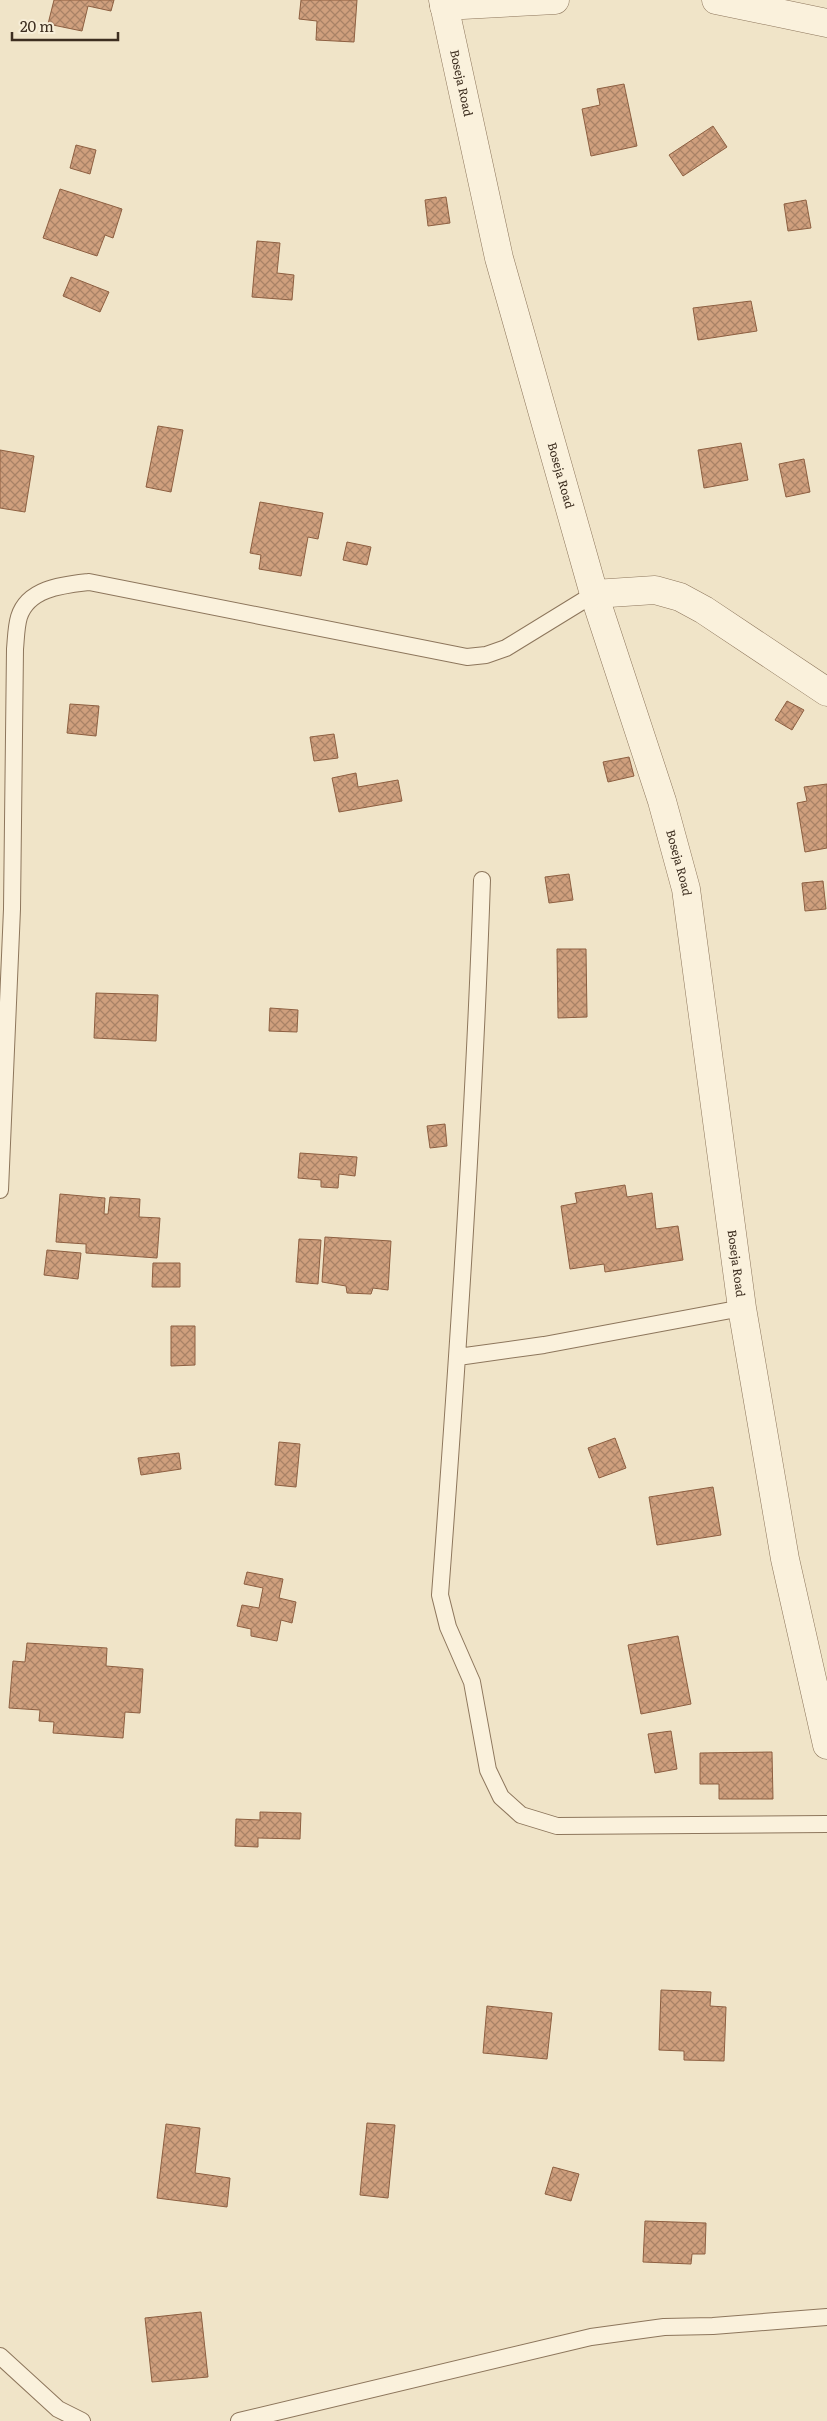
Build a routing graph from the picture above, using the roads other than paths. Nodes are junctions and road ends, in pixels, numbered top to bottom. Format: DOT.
graph roads {
  1 [pos="555,0"];
  2 [pos="716,0"];
  3 [pos="444,3"];
  4 [pos="827,23"];
  5 [pos="594,594"];
  6 [pos="827,692"];
  7 [pos="482,880"];
  8 [pos="0,1190"];
  9 [pos="742,1308"];
  10 [pos="458,1357"];
  11 [pos="827,1746"];
  12 [pos="827,1824"];
  13 [pos="827,2317"];
  14 [pos="0,2356"];
  15 [pos="82,2421"];
  16 [pos="239,2421"];
  1 -- 3 [label="street"];
  2 -- 4 [label="street"];
  3 -- 5 [label="street, Boseja Road"];
  5 -- 6 [label="street"];
  5 -- 8 [label="lane"];
  5 -- 9 [label="street, Boseja Road"];
  7 -- 10 [label="lane"];
  9 -- 10 [label="lane"];
  9 -- 11 [label="street, Boseja Road"];
  10 -- 12 [label="lane"];
  13 -- 16 [label="lane"];
  14 -- 15 [label="lane"];
}
